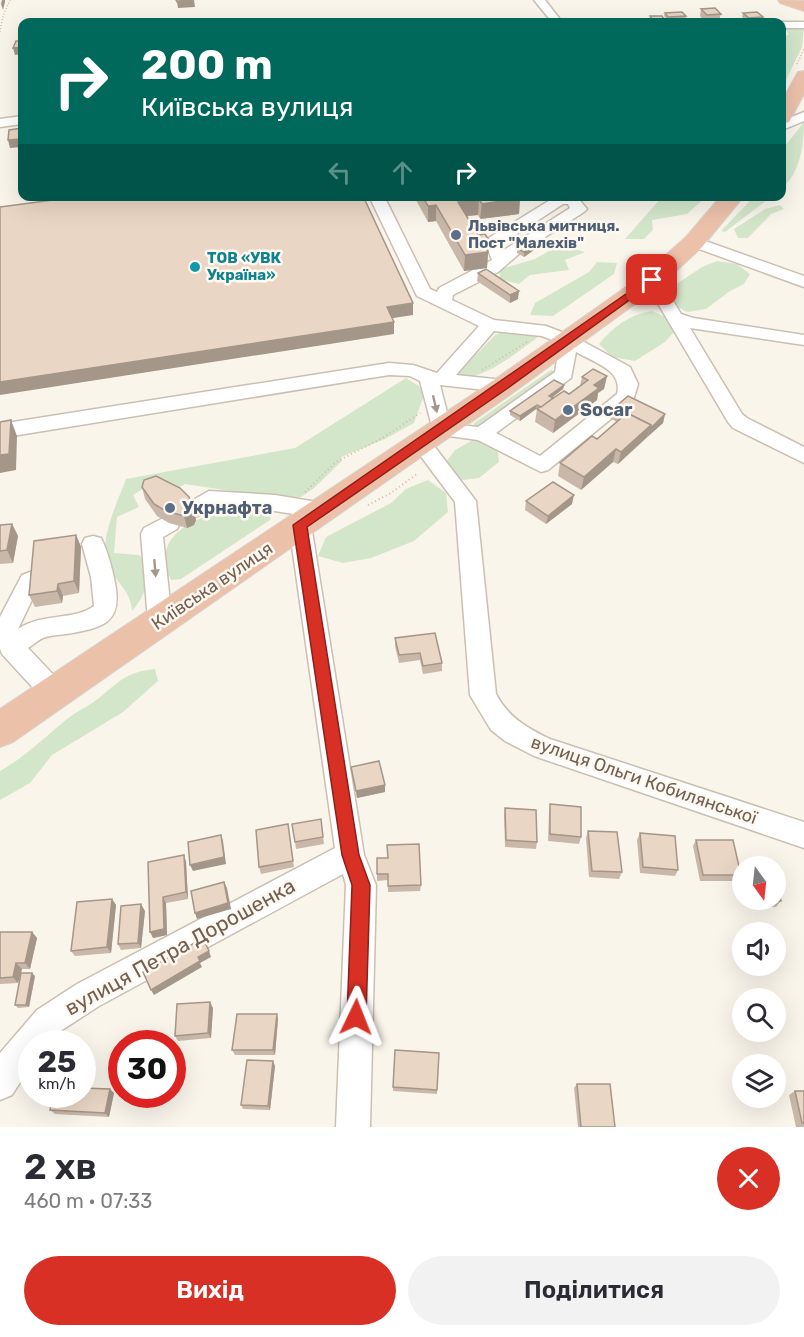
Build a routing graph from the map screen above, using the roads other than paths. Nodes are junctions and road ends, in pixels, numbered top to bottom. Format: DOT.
graph roads {
  1 [pos="539,0"];
  2 [pos="554,18"];
  3 [pos="786,25"];
  4 [pos="804,25"];
  5 [pos="804,76"];
  6 [pos="786,110"];
  7 [pos="804,116"];
  8 [pos="18,121"];
  9 [pos="0,123"];
  10 [pos="786,124"];
  11 [pos="378,201"];
  12 [pos="558,201"];
  13 [pos="573,201"];
  14 [pos="729,201"];
  15 [pos="694,242"];
  16 [pos="501,262"];
  17 [pos="652,280"];
  18 [pos="804,282"];
  19 [pos="442,303"];
  20 [pos="674,317"];
  21 [pos="490,325"];
  22 [pos="557,336"];
  23 [pos="804,340"];
  24 [pos="436,378"];
  25 [pos="504,386"];
  26 [pos="432,425"];
  27 [pos="0,431"];
  28 [pos="482,434"];
  29 [pos="804,456"];
  30 [pos="192,510"];
  31 [pos="311,518"];
  32 [pos="169,523"];
  33 [pos="93,544"];
  34 [pos="30,581"];
  35 [pos="159,621"];
  36 [pos="11,647"];
  37 [pos="54,693"];
  38 [pos="0,730"];
  39 [pos="804,835"];
  40 [pos="350,855"];
  41 [pos="0,1083"];
  42 [pos="352,1127"];
  1 -- 2 [label="street"];
  3 -- 4 [label="street"];
  5 -- 6 [label="highway"];
  7 -- 10 [label="street"];
  8 -- 9 [label="street"];
  11 -- 19 [label="street"];
  12 -- 16 [label="street"];
  13 -- 16 [label="street"];
  14 -- 15 [label="highway, Київська вулиця"];
  15 -- 17 [label="highway, Київська вулиця"];
  15 -- 18 [label="street"];
  16 -- 19 [label="street"];
  17 -- 20 [label="street"];
  17 -- 22 [label="highway, Київська вулиця"];
  19 -- 21 [label="street"];
  20 -- 23 [label="street"];
  20 -- 29 [label="street"];
  21 -- 22 [label="street"];
  21 -- 24 [label="street"];
  22 -- 25 [label="highway, Київська вулиця"];
  22 -- 28 [label="street"];
  22 -- 28 [label="street"];
  24 -- 25 [label="street"];
  24 -- 26 [label="street"];
  24 -- 27 [label="street"];
  25 -- 26 [label="highway, Київська вулиця"];
  26 -- 28 [label="street"];
  26 -- 31 [label="highway, Київська вулиця"];
  26 -- 39 [label="street, вулиця Ольги Кобилянської"];
  30 -- 31 [label="street"];
  31 -- 35 [label="highway, Київська вулиця"];
  31 -- 40 [label="street"];
  32 -- 35 [label="street, one-way"];
  33 -- 36 [label="street"];
  34 -- 36 [label="street"];
  35 -- 37 [label="highway, Київська вулиця"];
  36 -- 37 [label="street"];
  37 -- 38 [label="highway, Київська вулиця"];
  40 -- 41 [label="street, вулиця Петра Дорошенка"];
  40 -- 42 [label="street"];
}
